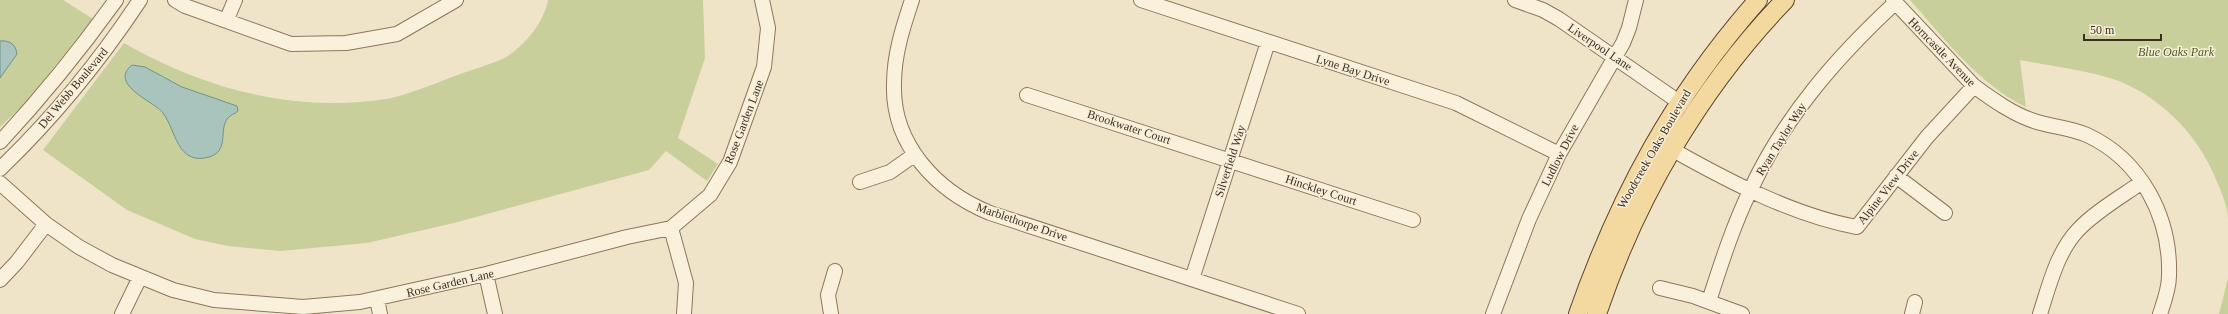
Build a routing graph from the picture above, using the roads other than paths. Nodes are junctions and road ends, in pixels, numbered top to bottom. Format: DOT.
graph roads {
  1 [pos="116,0"];
  2 [pos="140,0"];
  3 [pos="175,0"];
  4 [pos="235,0"];
  5 [pos="456,0"];
  6 [pos="762,0"];
  7 [pos="912,0"];
  8 [pos="1141,0"];
  9 [pos="1516,0"];
  10 [pos="1636,0"];
  11 [pos="1758,0"];
  12 [pos="1785,0"];
  13 [pos="1894,1"];
  14 [pos="227,19"];
  15 [pos="1268,42"];
  16 [pos="1615,56"];
  17 [pos="1974,86"];
  18 [pos="1027,95"];
  19 [pos="1679,102"];
  20 [pos="0,142"];
  21 [pos="1672,150"];
  22 [pos="1559,154"];
  23 [pos="914,155"];
  24 [pos="1230,160"];
  25 [pos="0,169"];
  26 [pos="1896,176"];
  27 [pos="860,182"];
  28 [pos="2142,182"];
  29 [pos="0,183"];
  30 [pos="1750,190"];
  31 [pos="1945,213"];
  32 [pos="1413,220"];
  33 [pos="46,224"];
  34 [pos="672,228"];
  35 [pos="835,271"];
  36 [pos="486,274"];
  37 [pos="140,276"];
  38 [pos="1192,279"];
  39 [pos="0,280"];
  40 [pos="1660,288"];
  41 [pos="377,299"];
  42 [pos="1709,302"];
  43 [pos="122,314"];
  44 [pos="380,314"];
  45 [pos="494,314"];
  46 [pos="684,314"];
  47 [pos="831,314"];
  48 [pos="1298,314"];
  49 [pos="1492,314"];
  50 [pos="1578,314"];
  51 [pos="1597,314"];
  52 [pos="1742,314"];
  53 [pos="2040,314"];
  54 [pos="2160,314"];
  1 -- 20 [label="street, Del Webb Boulevard"];
  2 -- 25 [label="street, Del Webb Boulevard"];
  3 -- 14 [label="street"];
  4 -- 14 [label="street"];
  5 -- 14 [label="street"];
  6 -- 34 [label="street, Rose Garden Lane"];
  7 -- 23 [label="street, Marblethorpe Drive"];
  8 -- 15 [label="street, Lyne Bay Drive"];
  9 -- 16 [label="street, Liverpool Lane"];
  10 -- 16 [label="street, Ludlow Drive"];
  11 -- 19 [label="main road, Woodcreek Oaks Boulevard"];
  12 -- 21 [label="main road, Woodcreek Oaks Boulevard"];
  13 -- 17 [label="street, Horncastle Avenue"];
  13 -- 30 [label="street, Ryan Taylor Way"];
  15 -- 22 [label="street, Lyne Bay Drive"];
  15 -- 24 [label="street, Silverfield Way"];
  16 -- 19 [label="street, Liverpool Lane"];
  16 -- 22 [label="street, Ludlow Drive"];
  17 -- 26 [label="street, Alpine View Drive"];
  17 -- 28 [label="street, Horncastle Avenue"];
  18 -- 24 [label="street, Brookwater Court"];
  19 -- 50 [label="main road, Woodcreek Oaks Boulevard"];
  21 -- 30 [label="street, Alpine View Drive"];
  21 -- 51 [label="main road, Woodcreek Oaks Boulevard"];
  22 -- 49 [label="street, Ludlow Drive"];
  23 -- 27 [label="street"];
  23 -- 38 [label="street, Marblethorpe Drive"];
  24 -- 32 [label="street, Hinckley Court"];
  24 -- 38 [label="street, Silverfield Way"];
  26 -- 30 [label="street, Alpine View Drive"];
  26 -- 31 [label="street"];
  28 -- 53 [label="street"];
  28 -- 54 [label="street, Horncastle Avenue"];
  29 -- 33 [label="street, Rose Garden Lane"];
  30 -- 42 [label="street, Ryan Taylor Way"];
  33 -- 37 [label="street, Rose Garden Lane"];
  33 -- 39 [label="street"];
  34 -- 36 [label="street, Rose Garden Lane"];
  34 -- 46 [label="street"];
  35 -- 47 [label="street"];
  36 -- 41 [label="street, Rose Garden Lane"];
  36 -- 45 [label="street"];
  37 -- 41 [label="street, Rose Garden Lane"];
  37 -- 43 [label="street"];
  38 -- 48 [label="street, Marblethorpe Drive"];
  40 -- 42 [label="street"];
  41 -- 44 [label="street"];
  42 -- 52 [label="street"];
}
